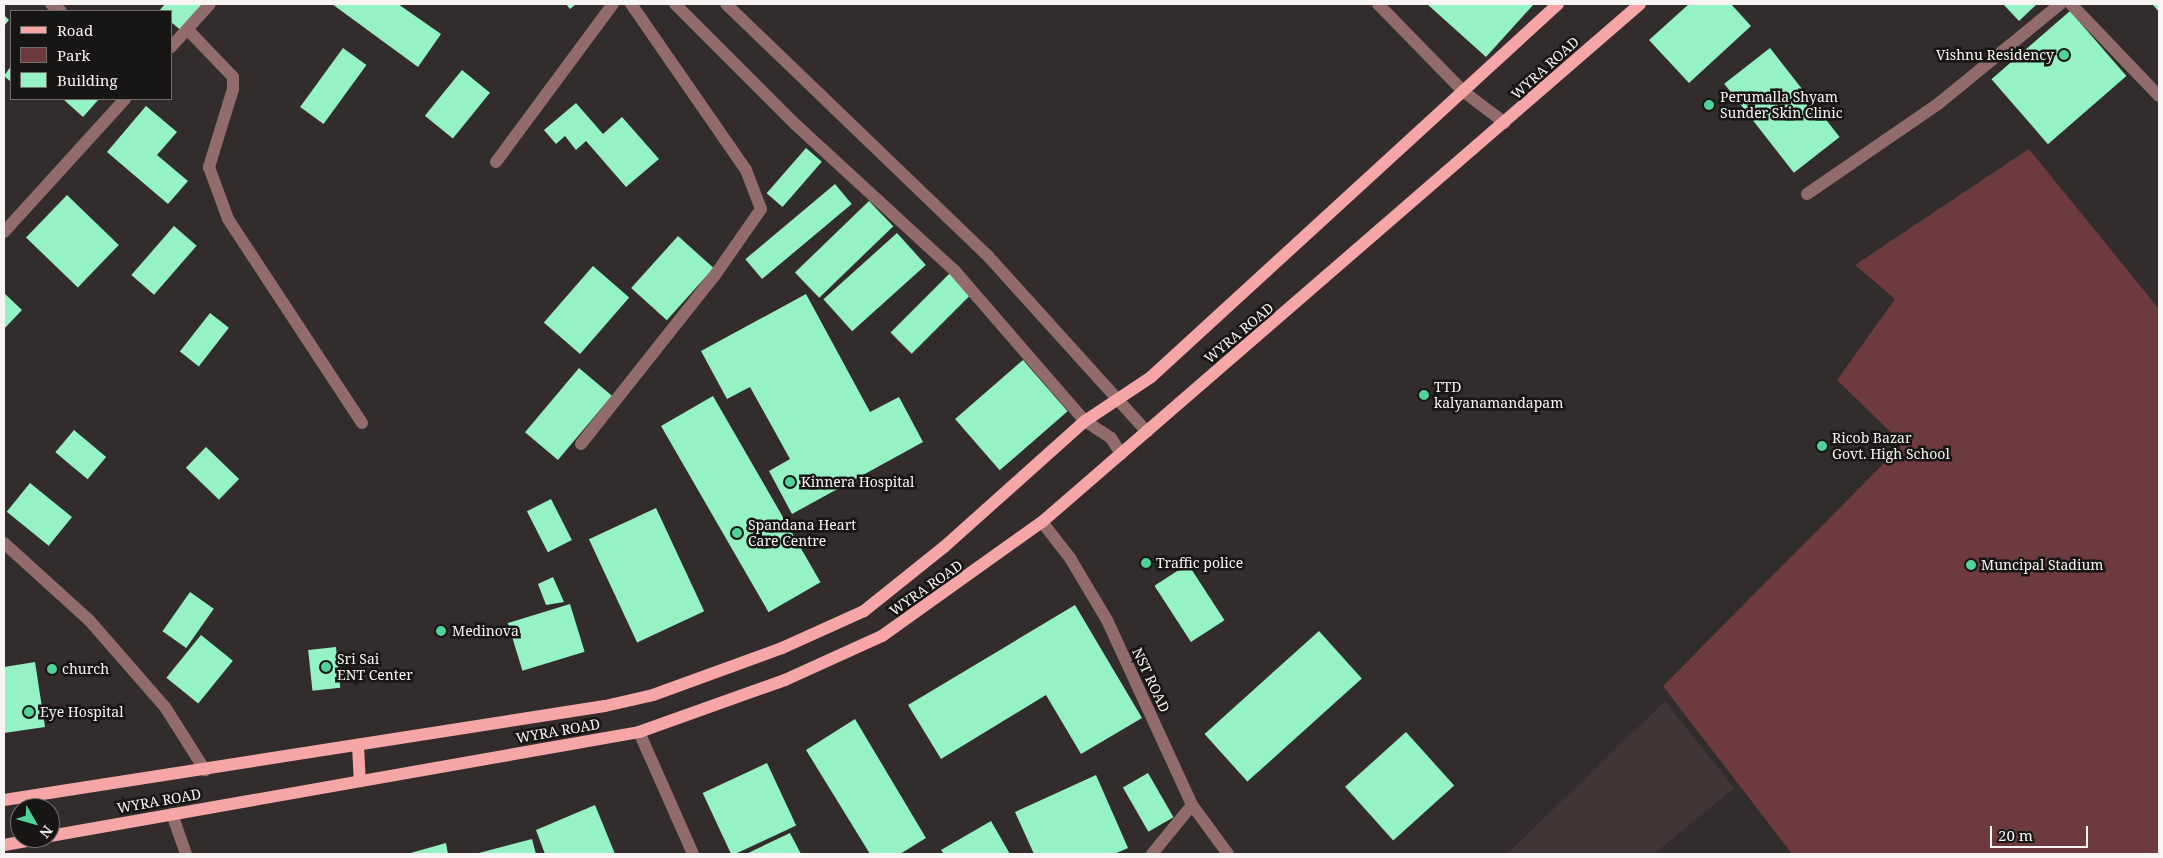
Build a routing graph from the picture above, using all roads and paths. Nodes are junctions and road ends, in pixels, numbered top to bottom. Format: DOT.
graph roads {
  1 [pos="210,4"];
  2 [pos="613,4"];
  3 [pos="631,4"];
  4 [pos="676,4"];
  5 [pos="726,4"];
  6 [pos="1378,4"];
  7 [pos="1558,4"];
  8 [pos="1640,4"];
  9 [pos="2060,4"];
  10 [pos="2072,4"];
  11 [pos="188,30"];
  12 [pos="172,46"];
  13 [pos="1464,92"];
  14 [pos="2158,92"];
  15 [pos="124,100"];
  16 [pos="1505,123"];
  17 [pos="496,162"];
  18 [pos="1807,194"];
  19 [pos="4,232"];
  20 [pos="1119,400"];
  21 [pos="1085,421"];
  22 [pos="362,423"];
  23 [pos="1146,432"];
  24 [pos="581,444"];
  25 [pos="1122,454"];
  26 [pos="1042,522"];
  27 [pos="4,543"];
  28 [pos="639,732"];
  29 [pos="358,746"];
  30 [pos="204,770"];
  31 [pos="360,781"];
  32 [pos="4,800"];
  33 [pos="1192,805"];
  34 [pos="172,814"];
  35 [pos="60,834"];
  36 [pos="186,854"];
  37 [pos="693,854"];
  38 [pos="1152,854"];
  39 [pos="1228,854"];
  1 -- 11 [label="street"];
  2 -- 17 [label="street"];
  3 -- 24 [label="street"];
  4 -- 21 [label="street"];
  5 -- 20 [label="street"];
  6 -- 13 [label="street"];
  7 -- 13 [label="main road, WYRA ROAD"];
  8 -- 16 [label="main road, WYRA ROAD"];
  9 -- 18 [label="street"];
  10 -- 14 [label="street"];
  11 -- 12 [label="street"];
  11 -- 22 [label="street"];
  13 -- 16 [label="street"];
  13 -- 20 [label="main road, WYRA ROAD"];
  15 -- 19 [label="street"];
  16 -- 23 [label="main road, WYRA ROAD"];
  20 -- 21 [label="main road, WYRA ROAD"];
  20 -- 23 [label="street"];
  21 -- 25 [label="street"];
  21 -- 29 [label="main road, WYRA ROAD"];
  23 -- 25 [label="main road, WYRA ROAD"];
  25 -- 26 [label="main road, WYRA ROAD"];
  26 -- 28 [label="main road, WYRA ROAD"];
  26 -- 33 [label="street, NST ROAD"];
  27 -- 30 [label="street"];
  28 -- 31 [label="main road, WYRA ROAD"];
  28 -- 37 [label="street"];
  29 -- 30 [label="main road, WYRA ROAD"];
  29 -- 31 [label="main road"];
  30 -- 32 [label="main road, WYRA ROAD"];
  31 -- 34 [label="main road, WYRA ROAD"];
  33 -- 38 [label="street"];
  33 -- 39 [label="street, NST ROAD"];
  34 -- 35 [label="main road, WYRA ROAD"];
  34 -- 36 [label="street"];
}
